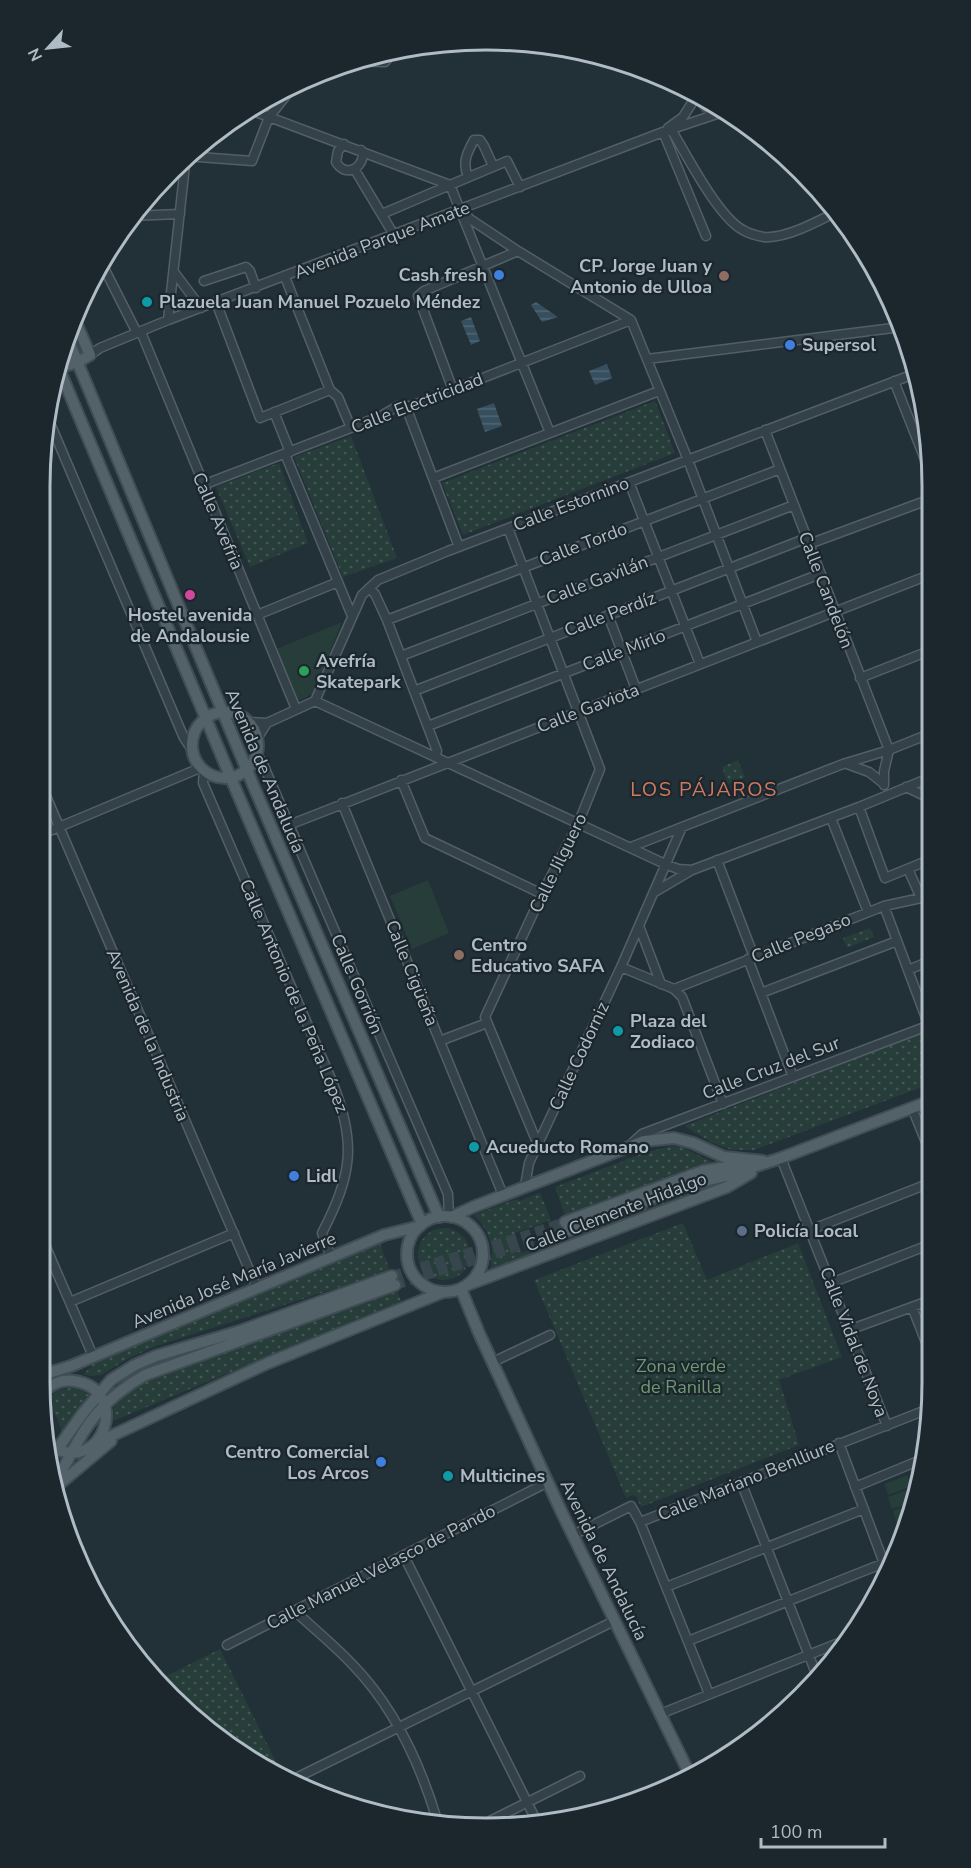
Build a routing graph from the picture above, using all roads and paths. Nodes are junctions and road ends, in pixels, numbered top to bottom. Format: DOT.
graph roads {
  1 [pos="283,100"];
  2 [pos="692,102"];
  3 [pos="259,113"];
  4 [pos="714,114"];
  5 [pos="269,117"];
  6 [pos="667,131"];
  7 [pos="344,144"];
  8 [pos="361,150"];
  9 [pos="199,157"];
  10 [pos="493,166"];
  11 [pos="185,170"];
  12 [pos="356,170"];
  13 [pos="468,177"];
  14 [pos="450,185"];
  15 [pos="520,187"];
  16 [pos="460,209"];
  17 [pos="180,214"];
  18 [pos="382,214"];
  19 [pos="144,215"];
  20 [pos="828,216"];
  21 [pos="394,235"];
  22 [pos="706,237"];
  23 [pos="518,251"];
  24 [pos="483,266"];
  25 [pos="106,270"];
  26 [pos="174,272"];
  27 [pos="285,277"];
  28 [pos="204,281"];
  29 [pos="256,288"];
  30 [pos="216,303"];
  31 [pos="201,308"];
  32 [pos="168,320"];
  33 [pos="631,320"];
  34 [pos="892,328"];
  35 [pos="79,330"];
  36 [pos="139,333"];
  37 [pos="82,338"];
  38 [pos="72,348"];
  39 [pos="100,348"];
  40 [pos="90,355"];
  41 [pos="646,359"];
  42 [pos="78,362"];
  43 [pos="522,364"];
  44 [pos="67,365"];
  45 [pos="908,376"];
  46 [pos="62,380"];
  47 [pos="894,381"];
  48 [pos="330,390"];
  49 [pos="453,390"];
  50 [pos="659,391"];
  51 [pos="411,406"];
  52 [pos="274,412"];
  53 [pos="351,428"];
  54 [pos="53,430"];
  55 [pos="765,430"];
  56 [pos="550,434"];
  57 [pos="920,446"];
  58 [pos="287,453"];
  59 [pos="688,460"];
  60 [pos="780,469"];
  61 [pos="433,478"];
  62 [pos="629,482"];
  63 [pos="203,485"];
  64 [pos="702,499"];
  65 [pos="922,502"];
  66 [pos="794,504"];
  67 [pos="644,521"];
  68 [pos="508,528"];
  69 [pos="716,534"];
  70 [pos="808,541"];
  71 [pos="459,547"];
  72 [pos="659,556"];
  73 [pos="523,567"];
  74 [pos="729,568"];
  75 [pos="820,574"];
  76 [pos="922,577"];
  77 [pos="338,582"];
  78 [pos="671,591"];
  79 [pos="369,592"];
  80 [pos="536,603"];
  81 [pos="742,604"];
  82 [pos="835,611"];
  83 [pos="257,615"];
  84 [pos="608,615"];
  85 [pos="352,616"];
  86 [pos="387,620"];
  87 [pos="685,626"];
  88 [pos="549,638"];
  89 [pos="757,642"];
  90 [pos="621,651"];
  91 [pos="922,654"];
  92 [pos="401,656"];
  93 [pos="699,664"];
  94 [pos="563,674"];
  95 [pos="860,678"];
  96 [pos="636,689"];
  97 [pos="414,691"];
  98 [pos="315,701"];
  99 [pos="297,710"];
  100 [pos="222,712"];
  101 [pos="577,712"];
  102 [pos="205,717"];
  103 [pos="250,722"];
  104 [pos="267,723"];
  105 [pos="428,726"];
  106 [pos="258,737"];
  107 [pos="922,737"];
  108 [pos="192,750"];
  109 [pos="889,750"];
  110 [pos="257,754"];
  111 [pos="435,757"];
  112 [pos="447,763"];
  113 [pos="843,764"];
  114 [pos="202,770"];
  115 [pos="246,770"];
  116 [pos="231,778"];
  117 [pos="401,780"];
  118 [pos="922,781"];
  119 [pos="883,783"];
  120 [pos="906,787"];
  121 [pos="889,794"];
  122 [pos="922,795"];
  123 [pos="342,804"];
  124 [pos="50,805"];
  125 [pos="859,807"];
  126 [pos="831,818"];
  127 [pos="578,824"];
  128 [pos="289,825"];
  129 [pos="59,826"];
  130 [pos="682,828"];
  131 [pos="50,830"];
  132 [pos="631,847"];
  133 [pos="717,860"];
  134 [pos="922,863"];
  135 [pos="665,864"];
  136 [pos="908,868"];
  137 [pos="692,870"];
  138 [pos="542,894"];
  139 [pos="652,894"];
  140 [pos="921,898"];
  141 [pos="884,906"];
  142 [pos="868,912"];
  143 [pos="639,926"];
  144 [pos="897,941"];
  145 [pos="751,958"];
  146 [pos="922,964"];
  147 [pos="621,967"];
  148 [pos="908,970"];
  149 [pos="661,984"];
  150 [pos="674,989"];
  151 [pos="761,993"];
  152 [pos="922,1006"];
  153 [pos="488,1023"];
  154 [pos="922,1029"];
  155 [pos="445,1039"];
  156 [pos="793,1077"];
  157 [pos="723,1104"];
  158 [pos="922,1104"];
  159 [pos="912,1108"];
  160 [pos="922,1132"];
  161 [pos="644,1141"];
  162 [pos="538,1144"];
  163 [pos="628,1147"];
  164 [pos="776,1160"];
  165 [pos="525,1186"];
  166 [pos="922,1186"];
  167 [pos="503,1195"];
  168 [pos="447,1217"];
  169 [pos="421,1225"];
  170 [pos="566,1226"];
  171 [pos="810,1230"];
  172 [pos="234,1233"];
  173 [pos="922,1248"];
  174 [pos="50,1256"];
  175 [pos="331,1257"];
  176 [pos="831,1283"];
  177 [pos="464,1287"];
  178 [pos="257,1288"];
  179 [pos="443,1292"];
  180 [pos="70,1302"];
  181 [pos="922,1303"];
  182 [pos="912,1307"];
  183 [pos="849,1330"];
  184 [pos="922,1332"];
  185 [pos="550,1335"];
  186 [pos="93,1356"];
  187 [pos="493,1362"];
  188 [pos="50,1372"];
  189 [pos="50,1378"];
  190 [pos="111,1380"];
  191 [pos="65,1381"];
  192 [pos="82,1382"];
  193 [pos="50,1386"];
  194 [pos="102,1400"];
  195 [pos="921,1412"];
  196 [pos="887,1426"];
  197 [pos="124,1432"];
  198 [pos="838,1443"];
  199 [pos="94,1444"];
  200 [pos="55,1448"];
  201 [pos="55,1451"];
  202 [pos="72,1453"];
  203 [pos="914,1463"];
  204 [pos="60,1476"];
  205 [pos="61,1481"];
  206 [pos="548,1482"];
  207 [pos="741,1482"];
  208 [pos="855,1487"];
  209 [pos="864,1509"];
  210 [pos="640,1522"];
  211 [pos="573,1534"];
  212 [pos="766,1547"];
  213 [pos="404,1556"];
  214 [pos="883,1561"];
  215 [pos="882,1564"];
  216 [pos="666,1587"];
  217 [pos="788,1602"];
  218 [pos="295,1611"];
  219 [pos="614,1621"];
  220 [pos="688,1641"];
  221 [pos="227,1645"];
  222 [pos="833,1645"];
  223 [pos="809,1655"];
  224 [pos="814,1669"];
  225 [pos="472,1691"];
  226 [pos="709,1694"];
  227 [pos="660,1714"];
  228 [pos="399,1727"];
  229 [pos="687,1769"];
  230 [pos="580,1776"];
  231 [pos="299,1777"];
  232 [pos="527,1802"];
  233 [pos="436,1816"];
  234 [pos="534,1816"];
  235 [pos="496,1818"];
  1 -- 5 [label="street"];
  2 -- 6 [label="street, Avenida Parque Amate"];
  3 -- 5 [label="street"];
  4 -- 6 [label="street, Avenida Parque Amate"];
  5 -- 7 [label="street"];
  5 -- 9 [label="street"];
  6 -- 15 [label="street, Avenida Parque Amate"];
  6 -- 20 [label="street"];
  6 -- 22 [label="street"];
  7 -- 8 [label="street"];
  7 -- 12 [label="street"];
  8 -- 12 [label="street"];
  8 -- 14 [label="street"];
  10 -- 13 [label="street"];
  10 -- 13 [label="street"];
  10 -- 15 [label="street"];
  11 -- 17 [label="street"];
  12 -- 18 [label="street"];
  13 -- 14 [label="street"];
  14 -- 16 [label="street"];
  14 -- 18 [label="street"];
  15 -- 16 [label="street, Avenida Parque Amate"];
  16 -- 21 [label="street, Avenida Parque Amate"];
  16 -- 23 [label="street"];
  16 -- 24 [label="street"];
  17 -- 19 [label="street"];
  17 -- 26 [label="street"];
  18 -- 21 [label="street"];
  21 -- 27 [label="street, Avenida Parque Amate"];
  23 -- 24 [label="street"];
  23 -- 33 [label="street"];
  24 -- 43 [label="street"];
  24 -- 49 [label="street"];
  25 -- 36 [label="street, Calle Avefria"];
  26 -- 31 [label="street"];
  26 -- 32 [label="street"];
  27 -- 29 [label="street, Avenida Parque Amate"];
  27 -- 48 [label="street"];
  28 -- 29 [label="street"];
  29 -- 30 [label="street, Avenida Parque Amate"];
  30 -- 31 [label="street, Avenida Parque Amate"];
  30 -- 52 [label="street"];
  31 -- 32 [label="street, Avenida Parque Amate"];
  32 -- 36 [label="street, Avenida Parque Amate"];
  33 -- 41 [label="street"];
  33 -- 43 [label="street, Calle Electricidad"];
  34 -- 41 [label="street"];
  35 -- 37 [label="main road"];
  36 -- 39 [label="street, Avenida Parque Amate"];
  36 -- 63 [label="street, Calle Avefria"];
  37 -- 39 [label="street"];
  37 -- 40 [label="main road"];
  38 -- 42 [label="main road, Avenida de Andalucía"];
  39 -- 40 [label="street, Avenida Parque Amate"];
  40 -- 42 [label="main road"];
  41 -- 50 [label="street"];
  42 -- 44 [label="main road"];
  42 -- 100 [label="main road, Avenida de Andalucía"];
  43 -- 49 [label="street, Calle Electricidad"];
  43 -- 56 [label="street"];
  45 -- 47 [label="street, Calle Estornino"];
  46 -- 102 [label="main road, Avenida de Andalucía"];
  47 -- 55 [label="street, Calle Estornino"];
  47 -- 57 [label="street"];
  48 -- 52 [label="street"];
  48 -- 53 [label="street"];
  49 -- 51 [label="street, Calle Electricidad"];
  50 -- 56 [label="street"];
  50 -- 59 [label="street"];
  51 -- 53 [label="street, Calle Electricidad"];
  51 -- 61 [label="street"];
  52 -- 58 [label="street"];
  53 -- 58 [label="street, Calle Electricidad"];
  54 -- 108 [label="street"];
  55 -- 59 [label="street, Calle Estornino"];
  55 -- 60 [label="street, Calle Candelón"];
  56 -- 61 [label="street"];
  58 -- 63 [label="street, Calle Electricidad"];
  58 -- 77 [label="street"];
  59 -- 62 [label="street, Calle Estornino"];
  59 -- 64 [label="street"];
  60 -- 64 [label="street, Calle Tordo"];
  60 -- 66 [label="street, Calle Candelón"];
  61 -- 71 [label="street"];
  62 -- 67 [label="street"];
  62 -- 68 [label="street, Calle Estornino"];
  63 -- 83 [label="street, Calle Avefria"];
  64 -- 67 [label="street, Calle Tordo"];
  64 -- 69 [label="street"];
  65 -- 70 [label="street, Calle Perdíz"];
  66 -- 69 [label="street, Calle Gavilán"];
  66 -- 70 [label="street, Calle Candelón"];
  67 -- 72 [label="street"];
  67 -- 73 [label="street, Calle Tordo"];
  68 -- 71 [label="street, Calle Estornino"];
  68 -- 73 [label="street, Calle Jilguero"];
  69 -- 72 [label="street, Calle Gavilán"];
  69 -- 74 [label="street"];
  70 -- 74 [label="street, Calle Perdíz"];
  70 -- 75 [label="street, Calle Candelón"];
  71 -- 79 [label="street, Calle Estornino"];
  72 -- 78 [label="street"];
  72 -- 80 [label="street, Calle Gavilán"];
  73 -- 80 [label="street, Calle Jilguero"];
  73 -- 86 [label="street, Calle Tordo"];
  74 -- 78 [label="street, Calle Perdíz"];
  74 -- 81 [label="street"];
  75 -- 81 [label="street, Calle Mirlo"];
  75 -- 82 [label="street, Calle Candelón"];
  76 -- 82 [label="street, Calle Gaviota"];
  77 -- 83 [label="street"];
  77 -- 85 [label="street"];
  78 -- 84 [label="street, Calle Perdíz"];
  78 -- 87 [label="street"];
  79 -- 85 [label="street"];
  79 -- 86 [label="street"];
  80 -- 88 [label="street, Calle Jilguero"];
  80 -- 92 [label="street, Calle Gavilán"];
  81 -- 87 [label="street, Calle Mirlo"];
  81 -- 89 [label="street"];
  82 -- 89 [label="street, Calle Gaviota"];
  82 -- 95 [label="street, Calle Candelón"];
  83 -- 99 [label="street, Calle Avefria"];
  84 -- 88 [label="street, Calle Perdíz"];
  84 -- 90 [label="street"];
  85 -- 98 [label="street"];
  86 -- 92 [label="street"];
  87 -- 90 [label="street, Calle Mirlo"];
  87 -- 93 [label="street"];
  88 -- 94 [label="street, Calle Jilguero"];
  88 -- 97 [label="street, Calle Perdíz"];
  89 -- 93 [label="street, Calle Gaviota"];
  90 -- 94 [label="street, Calle Mirlo"];
  90 -- 96 [label="street"];
  91 -- 95 [label="street"];
  92 -- 97 [label="street"];
  93 -- 96 [label="street, Calle Gaviota"];
  94 -- 101 [label="street, Calle Jilguero"];
  94 -- 105 [label="street, Calle Mirlo"];
  95 -- 109 [label="street, Calle Candelón"];
  96 -- 101 [label="street, Calle Gaviota"];
  97 -- 105 [label="street"];
  98 -- 99 [label="street"];
  98 -- 111 [label="street"];
  99 -- 104 [label="street"];
  100 -- 102 [label="main road"];
  100 -- 103 [label="main road"];
  100 -- 115 [label="main road, Avenida de Andalucía"];
  101 -- 112 [label="street, Calle Gaviota"];
  101 -- 127 [label="street, Calle Jilguero"];
  102 -- 108 [label="main road"];
  102 -- 116 [label="main road, Avenida de Andalucía"];
  103 -- 104 [label="street"];
  103 -- 106 [label="main road"];
  104 -- 106 [label="street"];
  105 -- 111 [label="street"];
  106 -- 110 [label="main road"];
  107 -- 109 [label="street"];
  108 -- 114 [label="main road"];
  109 -- 113 [label="street"];
  109 -- 119 [label="street"];
  110 -- 115 [label="main road"];
  110 -- 128 [label="street, Calle Gorrión"];
  111 -- 112 [label="street"];
  112 -- 117 [label="street, Calle Gaviota"];
  112 -- 127 [label="street"];
  113 -- 119 [label="street"];
  113 -- 130 [label="street"];
  114 -- 116 [label="main road"];
  114 -- 129 [label="street"];
  114 -- 175 [label="street, Calle Antonio de la Peña López"];
  115 -- 116 [label="main road"];
  115 -- 168 [label="main road, Avenida de Andalucía"];
  116 -- 169 [label="main road, Avenida de Andalucía"];
  117 -- 123 [label="street, Calle Gaviota"];
  117 -- 138 [label="street"];
  118 -- 120 [label="street"];
  119 -- 121 [label="street"];
  120 -- 121 [label="street"];
  120 -- 122 [label="street"];
  121 -- 125 [label="street"];
  123 -- 128 [label="street"];
  123 -- 167 [label="street, Calle Cigüeña"];
  124 -- 129 [label="street, Avenida de la Industria"];
  125 -- 126 [label="street"];
  125 -- 136 [label="street"];
  126 -- 133 [label="street"];
  126 -- 142 [label="street"];
  127 -- 132 [label="street"];
  127 -- 138 [label="street, Calle Jilguero"];
  128 -- 168 [label="street, Calle Gorrión"];
  129 -- 131 [label="street"];
  129 -- 172 [label="street, Avenida de la Industria"];
  130 -- 132 [label="street"];
  130 -- 135 [label="street, Calle Codorniz"];
  132 -- 135 [label="street"];
  133 -- 137 [label="street"];
  133 -- 145 [label="street"];
  134 -- 136 [label="street"];
  135 -- 137 [label="street"];
  135 -- 139 [label="street, Calle Codorniz"];
  136 -- 140 [label="street"];
  137 -- 139 [label="street"];
  138 -- 153 [label="street, Calle Jilguero"];
  139 -- 143 [label="street, Calle Codorniz"];
  140 -- 141 [label="street, Calle Pegaso"];
  141 -- 142 [label="street, Calle Pegaso"];
  141 -- 144 [label="street"];
  142 -- 145 [label="street, Calle Pegaso"];
  143 -- 147 [label="street, Calle Codorniz"];
  143 -- 149 [label="street"];
  144 -- 148 [label="street"];
  144 -- 151 [label="street"];
  145 -- 150 [label="street, Calle Pegaso"];
  145 -- 151 [label="street"];
  146 -- 148 [label="street"];
  147 -- 149 [label="street"];
  147 -- 162 [label="street, Calle Codorniz"];
  148 -- 152 [label="street"];
  149 -- 150 [label="street"];
  150 -- 157 [label="street"];
  151 -- 156 [label="street"];
  153 -- 155 [label="street"];
  153 -- 162 [label="street"];
  154 -- 156 [label="street, Calle Cruz del Sur"];
  156 -- 157 [label="street, Calle Cruz del Sur"];
  157 -- 163 [label="street, Calle Cruz del Sur"];
  158 -- 159 [label="main road, Calle Clemente Hidalgo"];
  159 -- 160 [label="street"];
  159 -- 164 [label="main road, Calle Clemente Hidalgo"];
  161 -- 163 [label="main road, Calle Cruz del Sur"];
  161 -- 164 [label="main road, Calle Clemente Hidalgo"];
  162 -- 165 [label="street, Calle Codorniz"];
  163 -- 165 [label="main road, Calle Cruz del Sur"];
  164 -- 170 [label="main road, Calle Clemente Hidalgo"];
  164 -- 171 [label="street, Calle Vidal de Noya"];
  164 -- 177 [label="main road, Calle Clemente Hidalgo"];
  165 -- 167 [label="main road, Calle Cruz del Sur"];
  166 -- 171 [label="street"];
  167 -- 168 [label="main road, Calle Cruz del Sur"];
  168 -- 169 [label="main road"];
  168 -- 177 [label="main road"];
  169 -- 175 [label="main road, Avenida José María Javierre"];
  169 -- 179 [label="main road"];
  171 -- 176 [label="street, Calle Vidal de Noya"];
  172 -- 178 [label="street, Avenida de la Industria"];
  172 -- 180 [label="street"];
  173 -- 176 [label="street"];
  174 -- 180 [label="street"];
  175 -- 178 [label="main road, Avenida José María Javierre"];
  176 -- 183 [label="street, Calle Vidal de Noya"];
  177 -- 179 [label="main road"];
  177 -- 187 [label="main road, Avenida de Andalucía"];
  178 -- 186 [label="main road, Avenida José María Javierre"];
  179 -- 197 [label="main road"];
  180 -- 186 [label="street"];
  181 -- 182 [label="street"];
  182 -- 183 [label="street"];
  182 -- 184 [label="street"];
  183 -- 196 [label="street, Calle Vidal de Noya"];
  185 -- 187 [label="street"];
  186 -- 188 [label="main road"];
  186 -- 191 [label="main road, Avenida José María Javierre"];
  187 -- 206 [label="main road, Avenida de Andalucía"];
  189 -- 191 [label="main road"];
  190 -- 192 [label="main road"];
  190 -- 194 [label="main road"];
  190 -- 194 [label="main road"];
  191 -- 192 [label="main road"];
  191 -- 193 [label="main road, Avenida José María Javierre"];
  192 -- 194 [label="main road"];
  194 -- 199 [label="main road"];
  194 -- 200 [label="main road"];
  194 -- 202 [label="main road"];
  195 -- 196 [label="street, Calle Mariano Benlliure"];
  196 -- 198 [label="street, Calle Mariano Benlliure"];
  197 -- 199 [label="main road"];
  197 -- 205 [label="main road"];
  198 -- 207 [label="street, Calle Mariano Benlliure"];
  198 -- 208 [label="street"];
  199 -- 202 [label="main road"];
  201 -- 202 [label="main road"];
  202 -- 204 [label="main road"];
  203 -- 208 [label="street"];
  206 -- 211 [label="main road, Avenida de Andalucía"];
  206 -- 213 [label="street, Calle Manuel Velasco de Pando"];
  207 -- 210 [label="street, Calle Mariano Benlliure"];
  207 -- 212 [label="street"];
  208 -- 209 [label="street"];
  209 -- 212 [label="street"];
  209 -- 214 [label="street"];
  210 -- 211 [label="street, Calle Mariano Benlliure"];
  210 -- 216 [label="street"];
  211 -- 219 [label="main road, Avenida de Andalucía"];
  212 -- 216 [label="street"];
  212 -- 217 [label="street"];
  213 -- 218 [label="street, Calle Manuel Velasco de Pando"];
  213 -- 225 [label="street"];
  215 -- 217 [label="street"];
  216 -- 220 [label="street"];
  217 -- 220 [label="street"];
  217 -- 223 [label="street"];
  218 -- 221 [label="street, Calle Manuel Velasco de Pando"];
  218 -- 228 [label="street"];
  219 -- 225 [label="street"];
  219 -- 227 [label="main road, Avenida de Andalucía"];
  220 -- 226 [label="street"];
  222 -- 223 [label="street"];
  223 -- 224 [label="street"];
  223 -- 226 [label="street"];
  225 -- 228 [label="street"];
  225 -- 232 [label="street"];
  226 -- 227 [label="street"];
  227 -- 229 [label="main road, Avenida de Andalucía"];
  228 -- 231 [label="street"];
  228 -- 233 [label="street"];
  230 -- 232 [label="street"];
  232 -- 234 [label="street"];
  232 -- 235 [label="street"];
}
